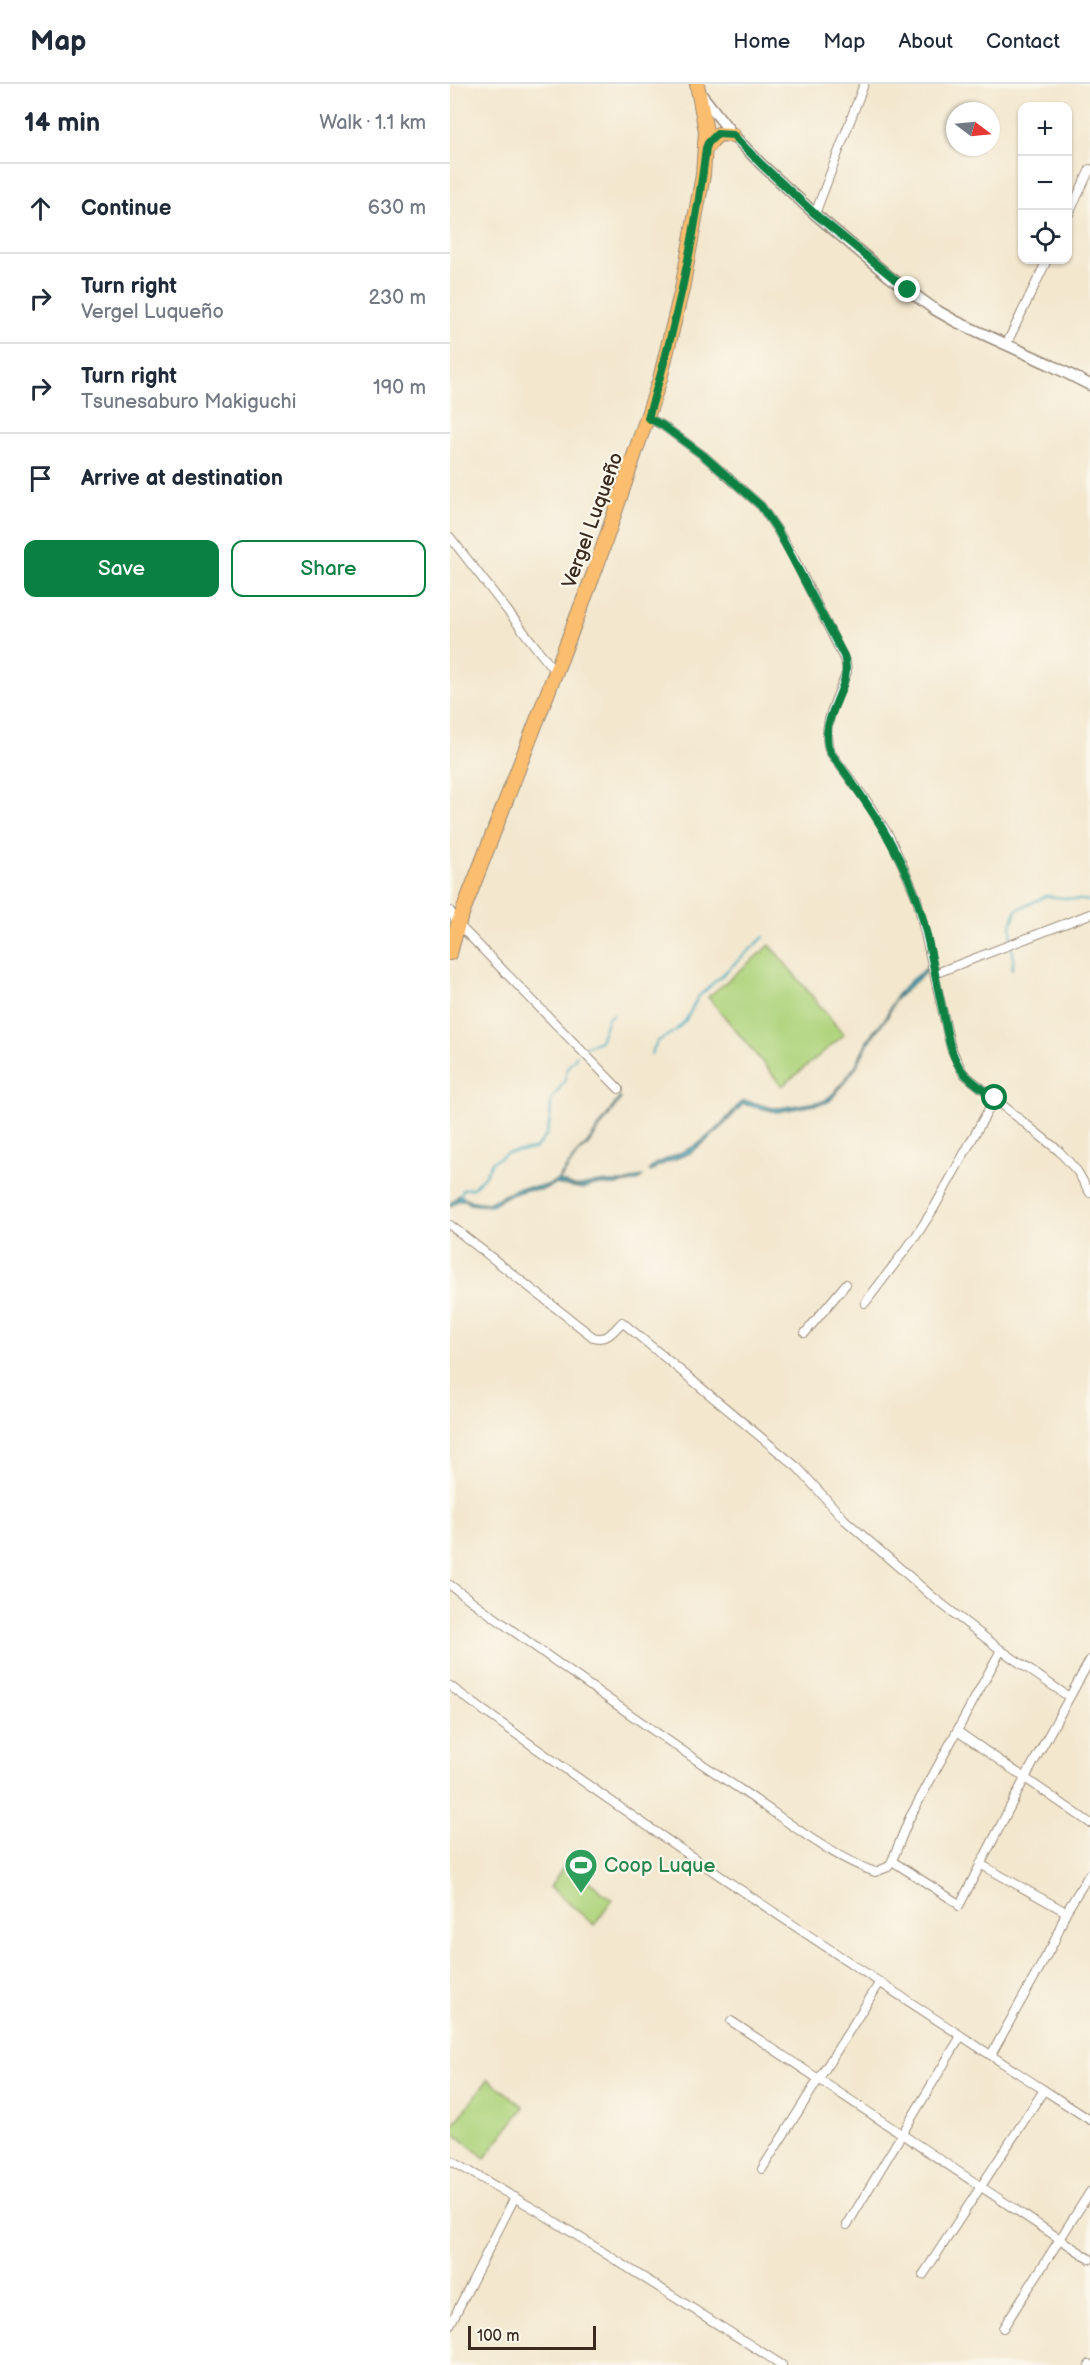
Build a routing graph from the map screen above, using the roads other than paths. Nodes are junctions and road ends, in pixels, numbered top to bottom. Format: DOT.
graph roads {
  1 [pos="864,84"];
  2 [pos="699,88"];
  3 [pos="733,135"];
  4 [pos="706,148"];
  5 [pos="1090,169"];
  6 [pos="1071,210"];
  7 [pos="815,214"];
  8 [pos="1045,264"];
  9 [pos="1006,345"];
  10 [pos="1090,385"];
  11 [pos="648,418"];
  12 [pos="450,537"];
  13 [pos="556,673"];
  14 [pos="450,911"];
  15 [pos="1090,914"];
  16 [pos="458,924"];
  17 [pos="450,953"];
  18 [pos="934,974"];
  19 [pos="619,1089"];
  20 [pos="995,1098"];
  21 [pos="1090,1193"];
  22 [pos="450,1225"];
  23 [pos="846,1284"];
  24 [pos="865,1303"];
  25 [pos="805,1333"];
  26 [pos="450,1585"];
  27 [pos="1001,1650"];
  28 [pos="1090,1660"];
  29 [pos="450,1686"];
  30 [pos="1069,1697"];
  31 [pos="957,1731"];
  32 [pos="1025,1778"];
  33 [pos="1090,1823"];
  34 [pos="892,1861"];
  35 [pos="980,1864"];
  36 [pos="1090,1873"];
  37 [pos="1066,1912"];
  38 [pos="879,1982"];
  39 [pos="731,2021"];
  40 [pos="962,2036"];
  41 [pos="991,2055"];
  42 [pos="818,2079"];
  43 [pos="1044,2090"];
  44 [pos="1090,2120"];
  45 [pos="902,2134"];
  46 [pos="450,2160"];
  47 [pos="762,2169"];
  48 [pos="981,2187"];
  49 [pos="1090,2192"];
  50 [pos="515,2197"];
  51 [pos="847,2225"];
  52 [pos="1060,2239"];
  53 [pos="1090,2259"];
  54 [pos="923,2275"];
  55 [pos="450,2325"];
  56 [pos="1003,2328"];
  57 [pos="782,2365"];
  1 -- 7 [label="street"];
  2 -- 3 [label="street"];
  2 -- 4 [label="main road, Vergel Luqueño"];
  3 -- 4 [label="main road"];
  3 -- 7 [label="street"];
  4 -- 11 [label="main road, Vergel Luqueño"];
  5 -- 6 [label="street"];
  7 -- 9 [label="street"];
  8 -- 9 [label="street"];
  9 -- 10 [label="street"];
  11 -- 13 [label="main road, Vergel Luqueño"];
  11 -- 18 [label="street"];
  12 -- 13 [label="street"];
  13 -- 16 [label="main road, Vergel Luqueño"];
  14 -- 16 [label="street"];
  15 -- 18 [label="street"];
  16 -- 17 [label="main road, Vergel Luqueño"];
  16 -- 19 [label="street"];
  18 -- 20 [label="street"];
  20 -- 21 [label="street"];
  20 -- 24 [label="street"];
  22 -- 27 [label="street"];
  23 -- 25 [label="street"];
  26 -- 34 [label="street"];
  27 -- 30 [label="street"];
  27 -- 31 [label="street"];
  28 -- 30 [label="street"];
  29 -- 38 [label="street"];
  30 -- 32 [label="street"];
  31 -- 32 [label="street"];
  31 -- 34 [label="street"];
  32 -- 33 [label="street"];
  32 -- 35 [label="street"];
  34 -- 35 [label="street"];
  35 -- 37 [label="street"];
  36 -- 37 [label="street"];
  37 -- 41 [label="street"];
  38 -- 40 [label="street"];
  38 -- 42 [label="street"];
  39 -- 42 [label="street"];
  40 -- 41 [label="street"];
  40 -- 45 [label="street"];
  41 -- 43 [label="street"];
  42 -- 45 [label="street"];
  42 -- 47 [label="street"];
  43 -- 44 [label="street"];
  43 -- 48 [label="street"];
  45 -- 48 [label="street"];
  45 -- 51 [label="street"];
  46 -- 50 [label="street"];
  48 -- 52 [label="street"];
  48 -- 54 [label="street"];
  49 -- 52 [label="street"];
  50 -- 55 [label="street"];
  50 -- 57 [label="street"];
  52 -- 53 [label="street"];
  52 -- 56 [label="street"];
}
